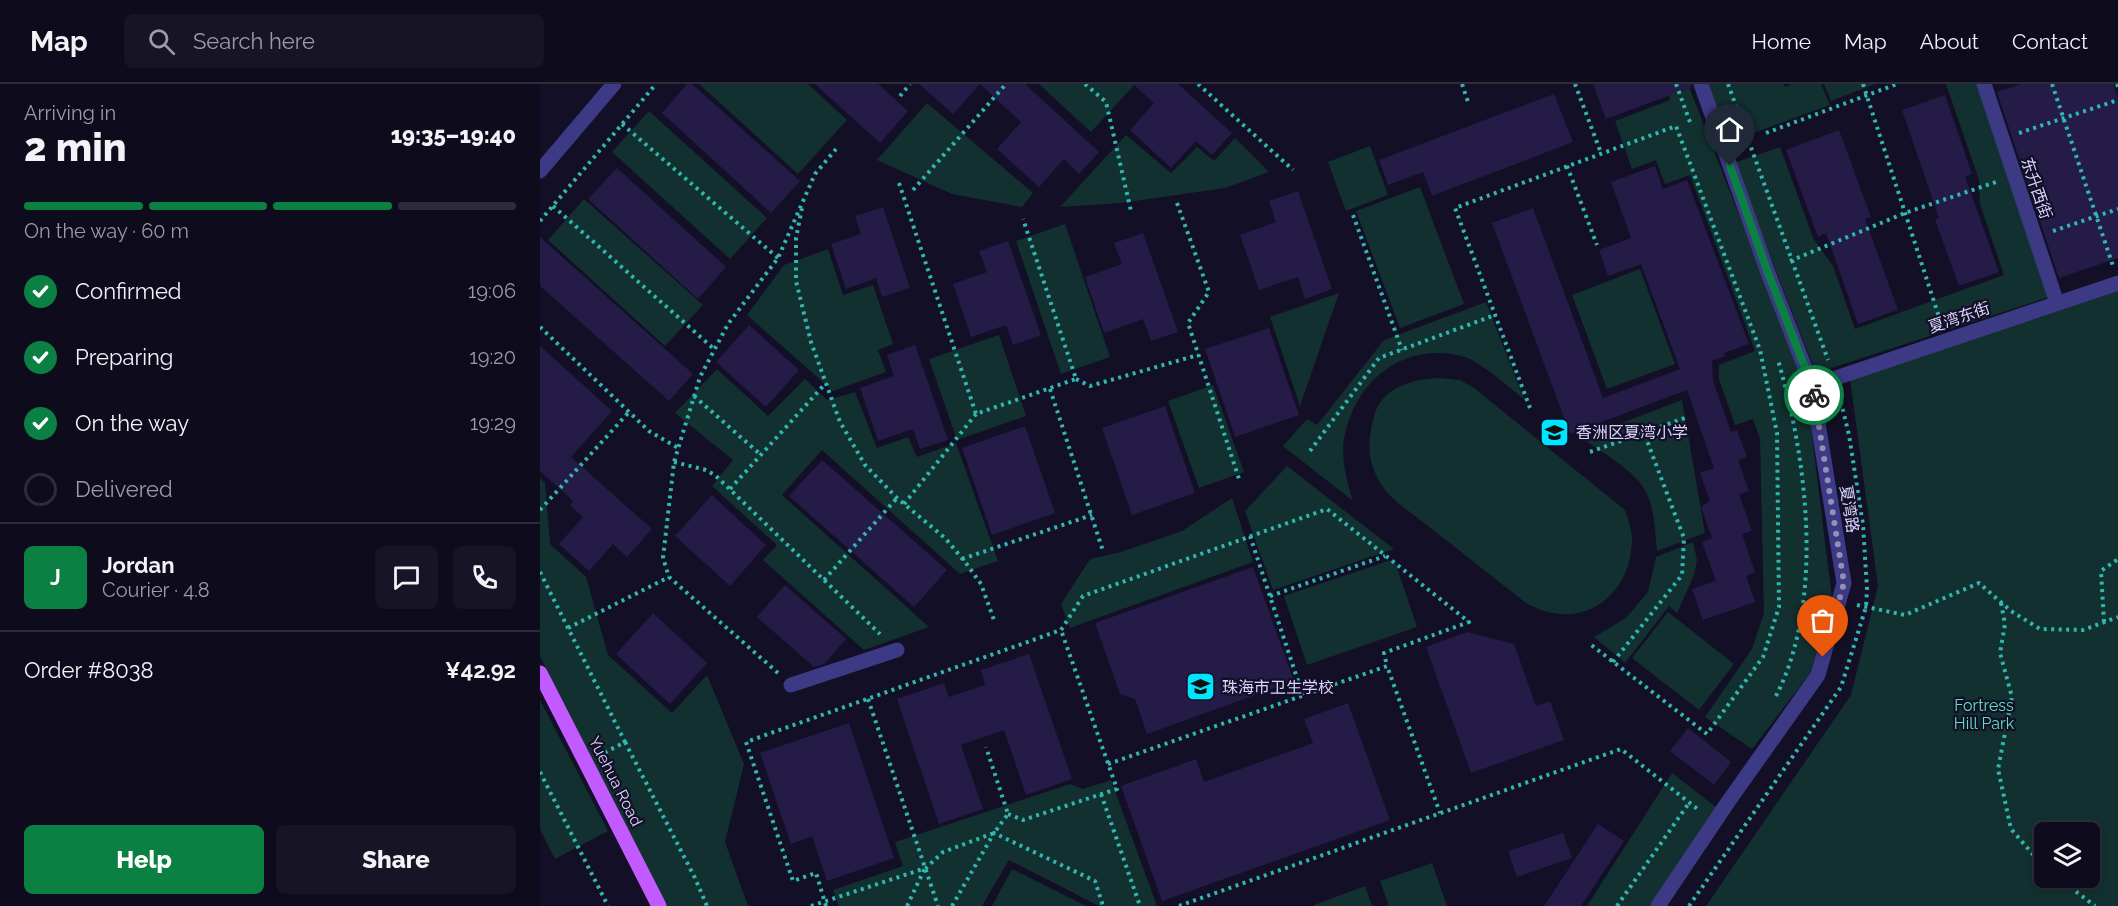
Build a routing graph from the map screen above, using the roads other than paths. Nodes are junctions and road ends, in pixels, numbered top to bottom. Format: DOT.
graph roads {
  1 [pos="614,84"];
  2 [pos="1701,84"];
  3 [pos="1984,84"];
  4 [pos="540,171"];
  5 [pos="2116,277"];
  6 [pos="2057,303"];
  7 [pos="1812,386"];
  8 [pos="897,650"];
  9 [pos="540,673"];
  10 [pos="791,685"];
  11 [pos="659,906"];
  12 [pos="1658,906"];
  1 -- 4 [label="street"];
  2 -- 7 [label="street, 夏湾路"];
  3 -- 6 [label="street, 东升西街"];
  5 -- 6 [label="street, 夏湾东街"];
  6 -- 7 [label="street, 夏湾东街"];
  7 -- 12 [label="street, 夏湾路"];
  8 -- 10 [label="street"];
  9 -- 11 [label="main road, Yuehua Road"];
}
